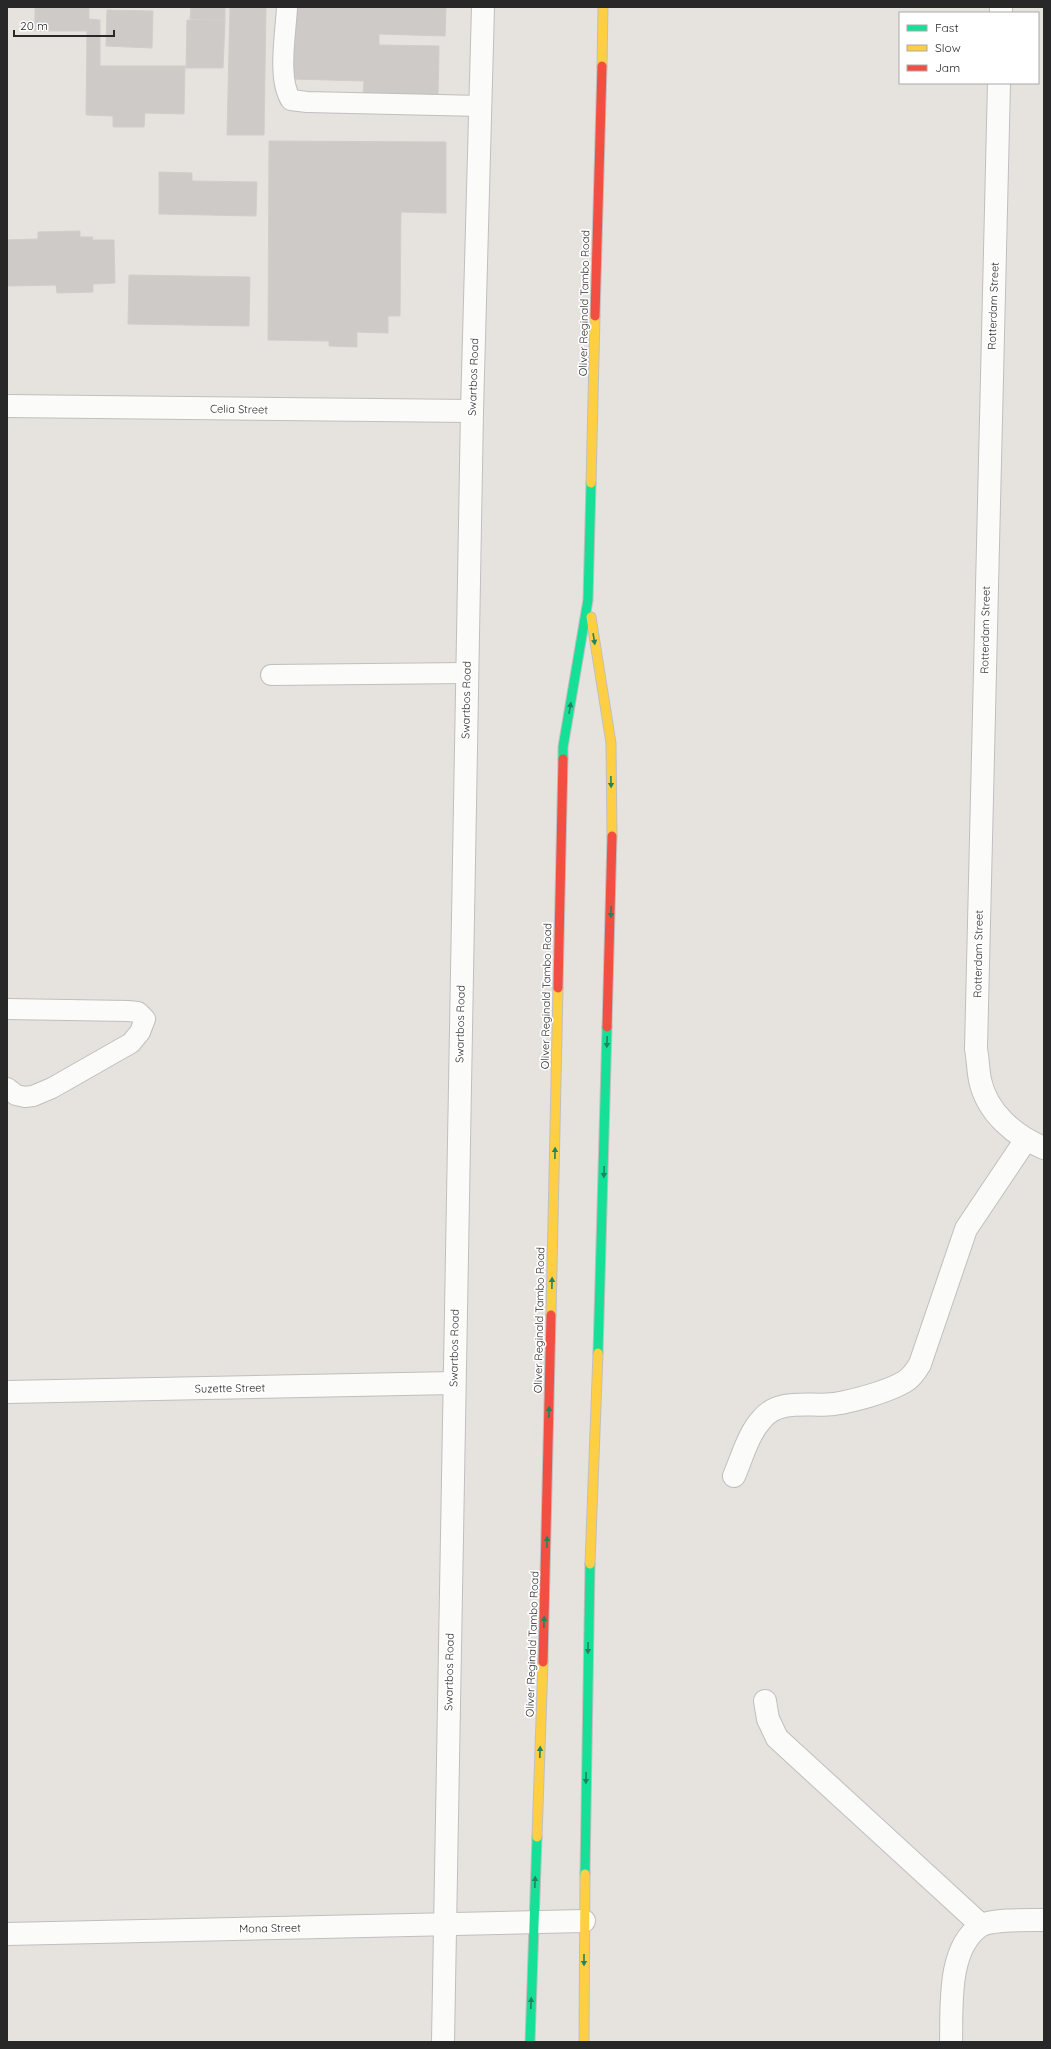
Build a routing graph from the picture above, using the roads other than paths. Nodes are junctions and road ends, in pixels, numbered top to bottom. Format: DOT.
graph roads {
  1 [pos="287,7"];
  2 [pos="483,7"];
  3 [pos="603,7"];
  4 [pos="999,84"];
  5 [pos="481,106"];
  6 [pos="7,406"];
  7 [pos="472,411"];
  8 [pos="588,600"];
  9 [pos="467,673"];
  10 [pos="271,675"];
  11 [pos="7,1009"];
  12 [pos="7,1088"];
  13 [pos="1035,1144"];
  14 [pos="453,1383"];
  15 [pos="7,1392"];
  16 [pos="734,1476"];
  17 [pos="765,1701"];
  18 [pos="1044,1920"];
  19 [pos="534,1921"];
  20 [pos="584,1921"];
  21 [pos="446,1924"];
  22 [pos="981,1925"];
  23 [pos="7,1934"];
  24 [pos="443,2042"];
  25 [pos="530,2042"];
  26 [pos="584,2042"];
  27 [pos="951,2042"];
  1 -- 5 [label="lane"];
  2 -- 5 [label="street, Swartbos Road"];
  3 -- 8 [label="main road, Oliver Reginald Tambo Road"];
  4 -- 13 [label="street, Rotterdam Street"];
  5 -- 7 [label="street, Swartbos Road"];
  6 -- 7 [label="street, Celia Street"];
  7 -- 9 [label="street, Swartbos Road"];
  19 -- 8 [label="main road, Oliver Reginald Tambo Road, one-way"];
  8 -- 20 [label="main road, Oliver Reginald Tambo Road, one-way"];
  9 -- 10 [label="lane"];
  9 -- 14 [label="street, Swartbos Road"];
  11 -- 12 [label="lane"];
  13 -- 16 [label="street"];
  14 -- 15 [label="street, Suzette Street"];
  14 -- 21 [label="street, Swartbos Road"];
  17 -- 22 [label="street"];
  18 -- 22 [label="street"];
  19 -- 20 [label="street, Mona Street"];
  19 -- 21 [label="street, Mona Street"];
  25 -- 19 [label="main road, Oliver Reginald Tambo Road, one-way"];
  20 -- 26 [label="main road, Oliver Reginald Tambo Road, one-way"];
  21 -- 23 [label="street, Mona Street"];
  21 -- 24 [label="street, Swartbos Road"];
  22 -- 27 [label="street"];
}
